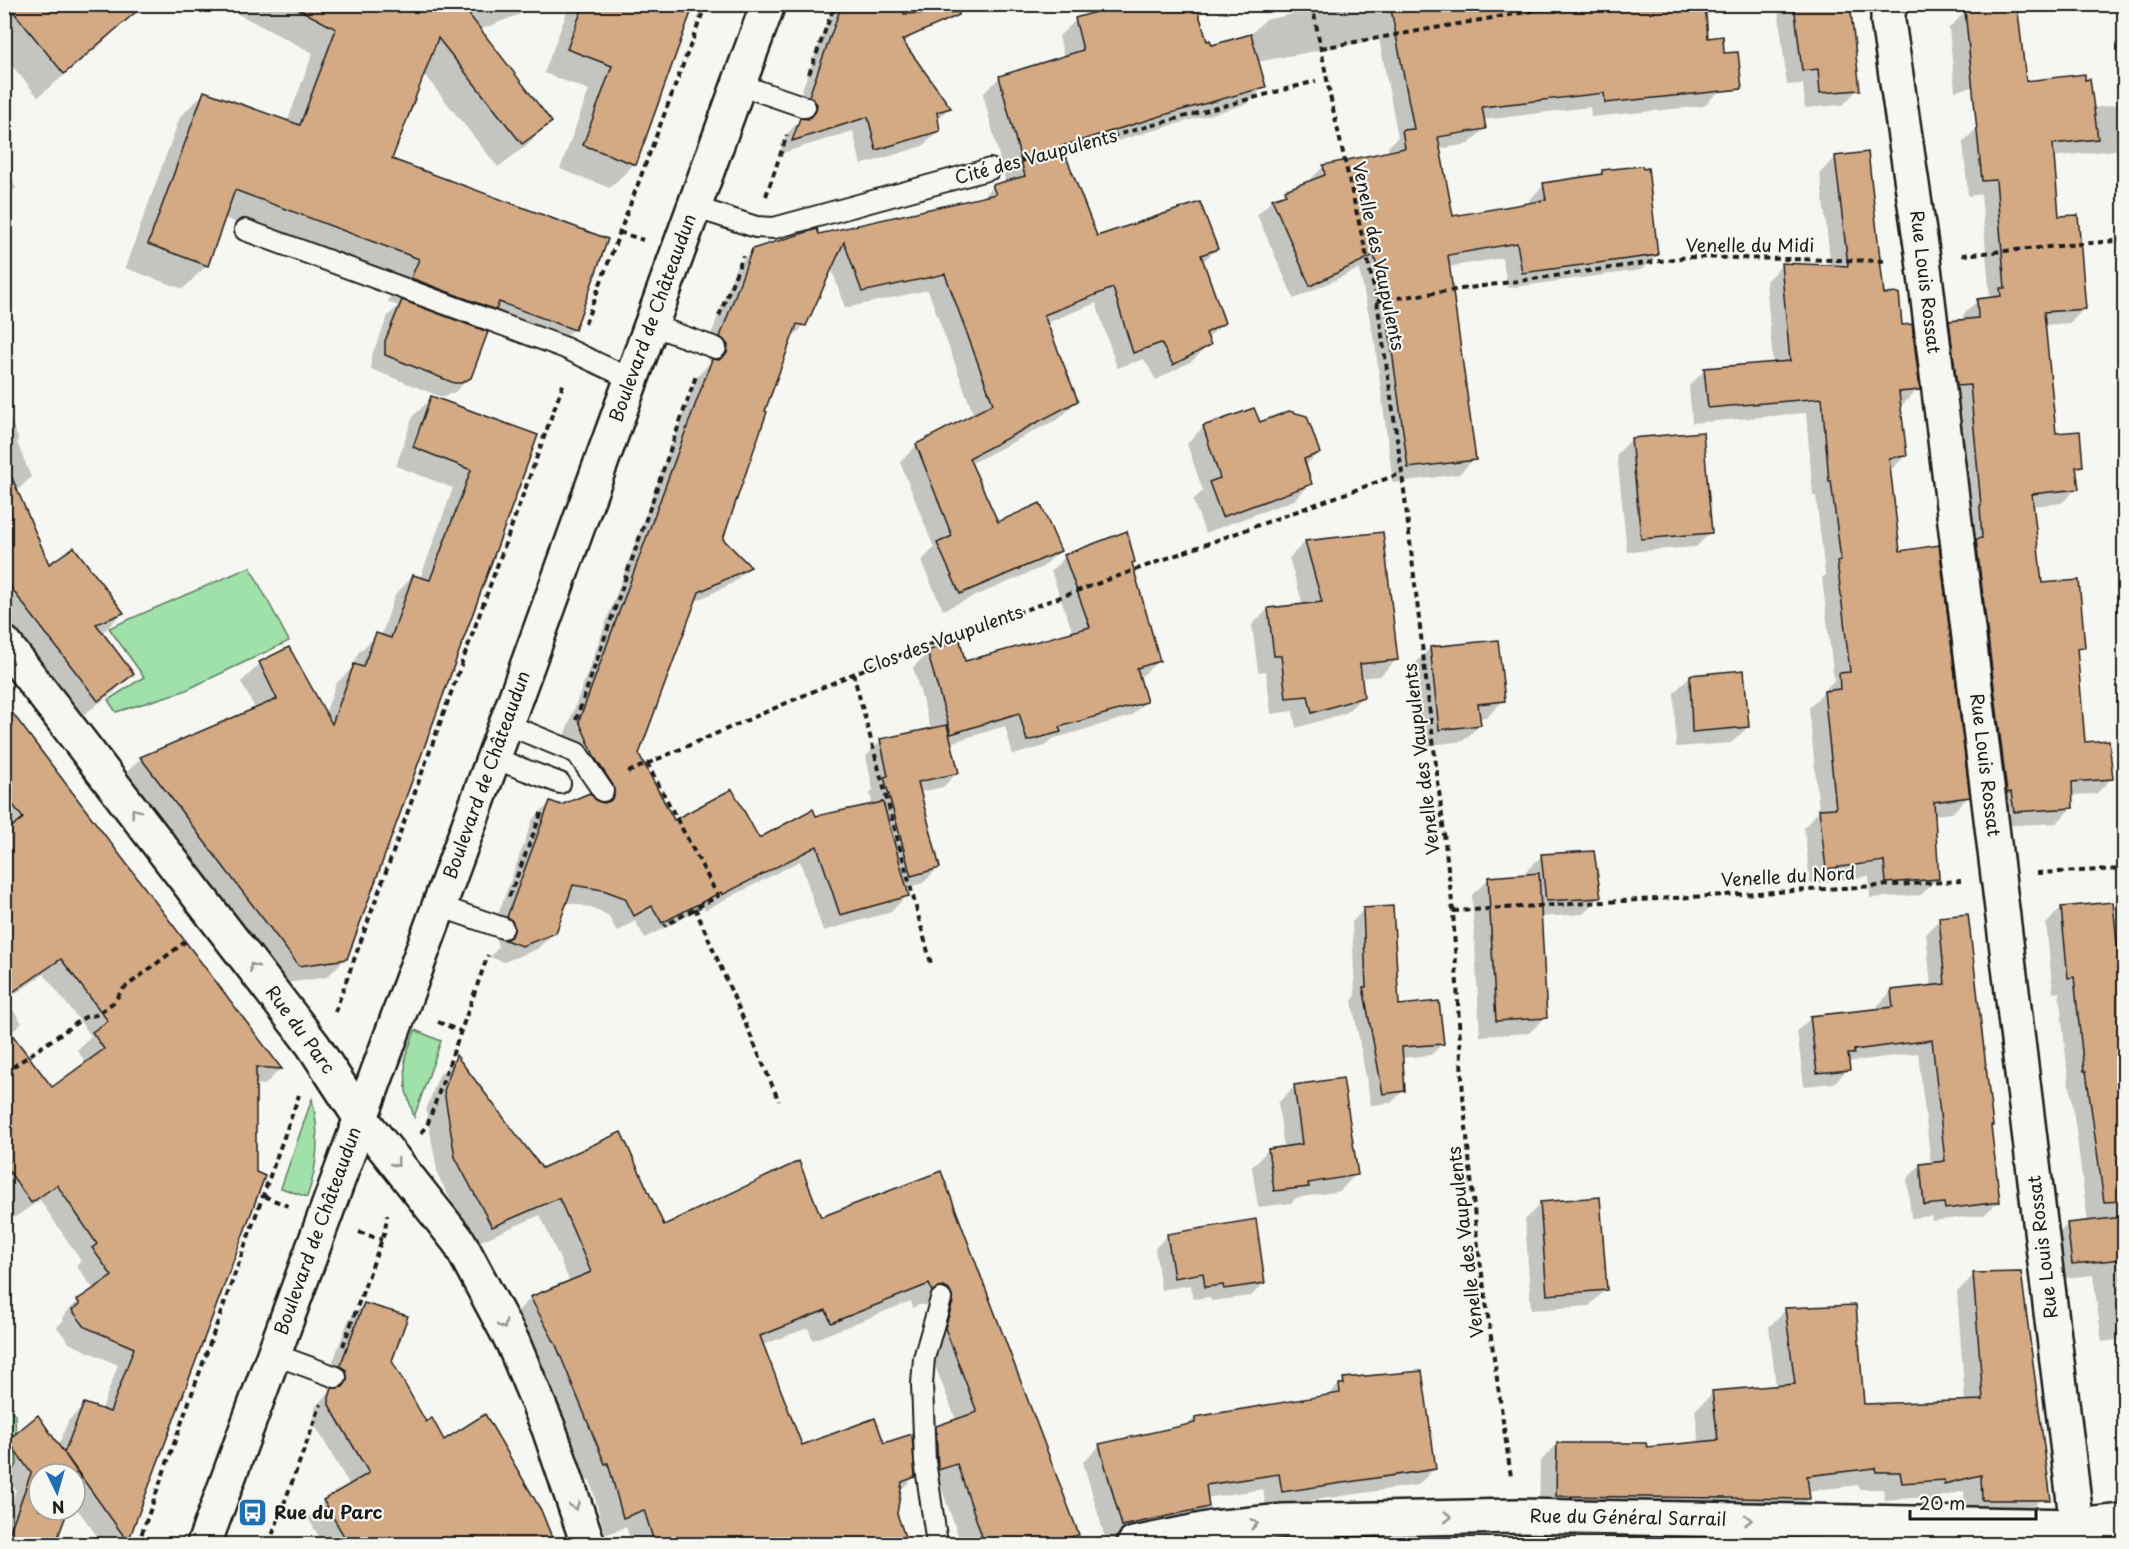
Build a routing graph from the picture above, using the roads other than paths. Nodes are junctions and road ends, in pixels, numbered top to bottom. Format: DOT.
graph roads {
  1 [pos="768,4"];
  2 [pos="1891,4"];
  3 [pos="738,84"];
  4 [pos="805,107"];
  5 [pos="990,169"];
  6 [pos="694,207"];
  7 [pos="244,230"];
  8 [pos="651,325"];
  9 [pos="711,347"];
  10 [pos="631,379"];
  11 [pos="4,643"];
  12 [pos="506,724"];
  13 [pos="493,758"];
  14 [pos="560,783"];
  15 [pos="602,788"];
  16 [pos="439,906"];
  17 [pos="503,928"];
  18 [pos="360,1117"];
  19 [pos="941,1299"];
  20 [pos="273,1354"];
  21 [pos="336,1377"];
  22 [pos="2124,1521"];
  23 [pos="2077,1526"];
  24 [pos="204,1545"];
  25 [pos="588,1545"];
  26 [pos="937,1545"];
  27 [pos="1134,1545"];
  1 -- 3 [label="street, Boulevard de Châteaudun"];
  2 -- 23 [label="street, Rue Louis Rossat"];
  3 -- 4 [label="lane"];
  3 -- 6 [label="street, Boulevard de Châteaudun"];
  5 -- 6 [label="lane, Cité des Vaupulents"];
  6 -- 8 [label="street, Boulevard de Châteaudun"];
  7 -- 10 [label="lane"];
  8 -- 9 [label="lane"];
  8 -- 10 [label="street, Boulevard de Châteaudun"];
  10 -- 12 [label="street, Boulevard de Châteaudun"];
  18 -- 11 [label="street, Rue du Parc, one-way"];
  12 -- 13 [label="street, Boulevard de Châteaudun"];
  12 -- 15 [label="lane"];
  13 -- 14 [label="lane"];
  13 -- 16 [label="street, Boulevard de Châteaudun"];
  16 -- 17 [label="lane"];
  16 -- 18 [label="street, Boulevard de Châteaudun"];
  18 -- 20 [label="street, Boulevard de Châteaudun"];
  18 -- 25 [label="street, Rue du Parc, one-way"];
  19 -- 26 [label="lane"];
  20 -- 21 [label="lane"];
  20 -- 24 [label="street, Boulevard de Châteaudun"];
  22 -- 23 [label="street, Rue du Général Sarrail"];
  27 -- 23 [label="street, Rue du Général Sarrail, one-way"];
}
